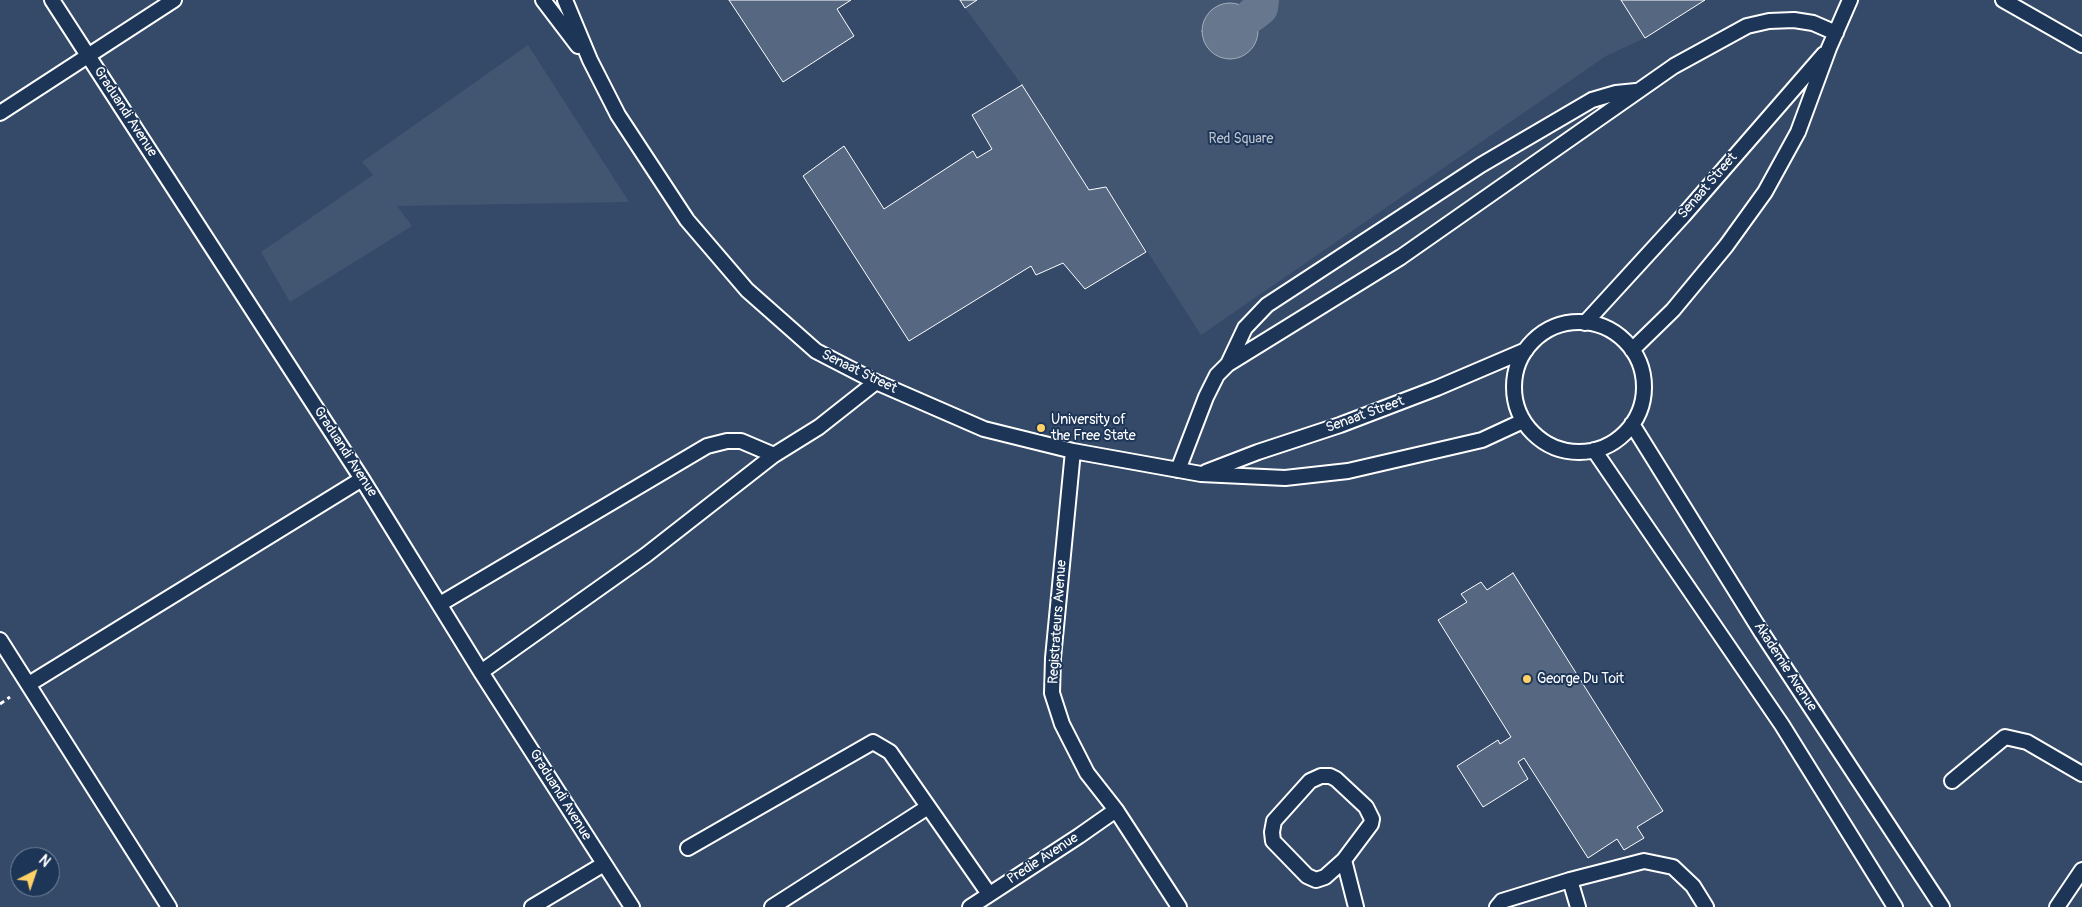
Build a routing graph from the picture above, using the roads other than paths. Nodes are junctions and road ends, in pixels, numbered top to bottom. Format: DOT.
graph roads {
  1 [pos="52,0"];
  2 [pos="174,0"];
  3 [pos="543,0"];
  4 [pos="565,0"];
  5 [pos="1850,0"];
  6 [pos="2003,0"];
  7 [pos="1836,33"];
  8 [pos="2082,45"];
  9 [pos="1829,48"];
  10 [pos="89,55"];
  11 [pos="590,60"];
  12 [pos="1639,91"];
  13 [pos="0,114"];
  14 [pos="1585,323"];
  15 [pos="1526,350"];
  16 [pos="1632,350"];
  17 [pos="1228,364"];
  18 [pos="876,382"];
  19 [pos="1523,421"];
  20 [pos="1632,424"];
  21 [pos="1594,450"];
  22 [pos="1073,451"];
  23 [pos="774,455"];
  24 [pos="1178,470"];
  25 [pos="1201,474"];
  26 [pos="362,479"];
  27 [pos="440,604"];
  28 [pos="0,640"];
  29 [pos="482,672"];
  30 [pos="29,684"];
  31 [pos="2082,774"];
  32 [pos="1952,781"];
  33 [pos="928,807"];
  34 [pos="1116,810"];
  35 [pos="688,848"];
  36 [pos="1344,860"];
  37 [pos="604,864"];
  38 [pos="2082,871"];
  39 [pos="1570,880"];
  40 [pos="989,894"];
  41 [pos="169,907"];
  42 [pos="532,907"];
  43 [pos="632,907"];
  44 [pos="772,907"];
  45 [pos="970,907"];
  46 [pos="1179,907"];
  47 [pos="1356,907"];
  48 [pos="1497,907"];
  49 [pos="1578,907"];
  50 [pos="1706,907"];
  51 [pos="1894,907"];
  52 [pos="1942,907"];
  53 [pos="2057,907"];
  1 -- 10 [label="lane, Graduandi Avenue"];
  2 -- 10 [label="lane"];
  3 -- 11 [label="lane, Senaat Street"];
  4 -- 11 [label="lane, Senaat Street"];
  5 -- 7 [label="lane, Senaat Street"];
  6 -- 8 [label="lane"];
  7 -- 9 [label="lane, Senaat Street"];
  7 -- 12 [label="lane"];
  9 -- 14 [label="lane, Senaat Street"];
  9 -- 16 [label="lane, Senaat Street"];
  10 -- 13 [label="lane"];
  10 -- 26 [label="lane, Graduandi Avenue"];
  11 -- 18 [label="lane, Senaat Street"];
  12 -- 17 [label="lane"];
  12 -- 17 [label="lane"];
  14 -- 15 [label="lane, Senaat Street"];
  14 -- 16 [label="lane, Senaat Street"];
  15 -- 19 [label="lane, Senaat Street"];
  15 -- 25 [label="lane, Senaat Street"];
  16 -- 20 [label="lane, Senaat Street"];
  17 -- 24 [label="lane"];
  18 -- 22 [label="lane, Senaat Street"];
  18 -- 23 [label="lane"];
  19 -- 21 [label="lane, Senaat Street"];
  19 -- 25 [label="lane, Senaat Street"];
  20 -- 21 [label="lane, Senaat Street"];
  20 -- 52 [label="lane, Akademie Avenue"];
  21 -- 51 [label="lane"];
  22 -- 24 [label="lane, Senaat Street"];
  22 -- 34 [label="lane, Registrateurs Avenue"];
  23 -- 27 [label="lane"];
  23 -- 29 [label="lane"];
  24 -- 25 [label="lane, Senaat Street"];
  26 -- 27 [label="lane, Graduandi Avenue"];
  26 -- 30 [label="lane"];
  27 -- 29 [label="lane, Graduandi Avenue"];
  28 -- 30 [label="lane"];
  29 -- 37 [label="lane, Graduandi Avenue"];
  30 -- 41 [label="lane"];
  31 -- 32 [label="lane"];
  33 -- 35 [label="lane"];
  33 -- 40 [label="lane"];
  33 -- 44 [label="lane"];
  34 -- 40 [label="lane, Predie Avenue"];
  34 -- 46 [label="lane, Registrateurs Avenue"];
  36 -- 36 [label="lane"];
  36 -- 47 [label="lane"];
  37 -- 42 [label="lane"];
  37 -- 43 [label="lane, Graduandi Avenue"];
  38 -- 53 [label="lane"];
  39 -- 48 [label="lane"];
  39 -- 49 [label="lane"];
  39 -- 50 [label="lane"];
  40 -- 45 [label="lane, Predie Avenue"];
}
